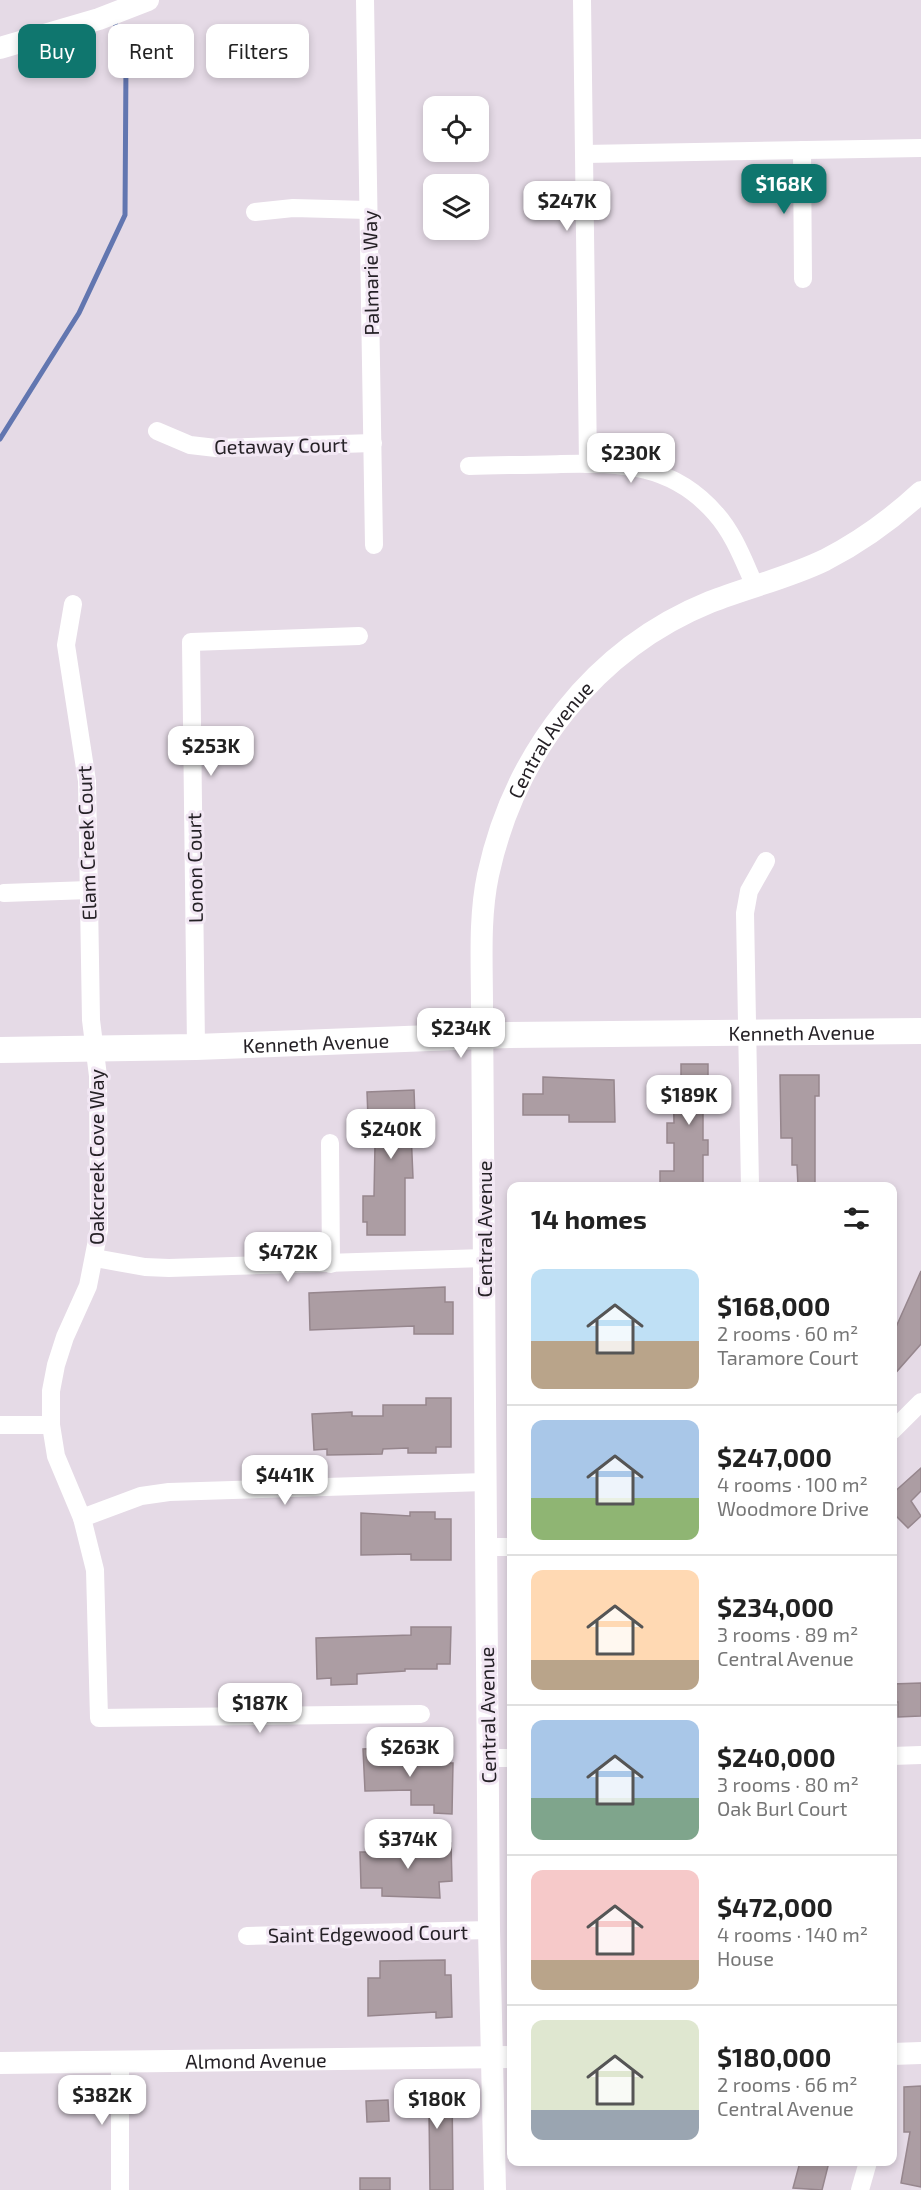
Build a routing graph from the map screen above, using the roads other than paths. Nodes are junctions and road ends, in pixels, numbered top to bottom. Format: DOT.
graph roads {
  1 [pos="147,0"];
  2 [pos="365,0"];
  3 [pos="582,0"];
  4 [pos="0,48"];
  5 [pos="921,148"];
  6 [pos="802,150"];
  7 [pos="584,154"];
  8 [pos="368,210"];
  9 [pos="255,213"];
  10 [pos="803,279"];
  11 [pos="157,430"];
  12 [pos="373,443"];
  13 [pos="588,464"];
  14 [pos="469,466"];
  15 [pos="921,492"];
  16 [pos="375,545"];
  17 [pos="755,586"];
  18 [pos="73,604"];
  19 [pos="359,636"];
  20 [pos="766,861"];
  21 [pos="89,890"];
  22 [pos="4,893"];
  23 [pos="921,1031"];
  24 [pos="747,1032"];
  25 [pos="482,1036"];
  26 [pos="196,1047"];
  27 [pos="93,1048"];
  28 [pos="0,1050"];
  29 [pos="330,1143"];
  30 [pos="750,1182"];
  31 [pos="95,1258"];
  32 [pos="484,1258"];
  33 [pos="331,1264"];
  34 [pos="921,1402"];
  35 [pos="0,1425"];
  36 [pos="51,1425"];
  37 [pos="897,1426"];
  38 [pos="485,1482"];
  39 [pos="82,1518"];
  40 [pos="485,1547"];
  41 [pos="507,1547"];
  42 [pos="421,1714"];
  43 [pos="921,1755"];
  44 [pos="897,1756"];
  45 [pos="488,1758"];
  46 [pos="507,1758"];
  47 [pos="489,1930"];
  48 [pos="247,1936"];
  49 [pos="897,2054"];
  50 [pos="921,2054"];
  51 [pos="502,2057"];
  52 [pos="120,2061"];
  53 [pos="0,2063"];
  54 [pos="867,2166"];
  55 [pos="120,2190"];
  56 [pos="495,2190"];
  57 [pos="860,2190"];
  1 -- 4 [label="street"];
  2 -- 8 [label="street, Palmarie Way"];
  3 -- 7 [label="street"];
  5 -- 6 [label="street"];
  6 -- 7 [label="street"];
  6 -- 10 [label="street"];
  7 -- 13 [label="street"];
  8 -- 9 [label="street"];
  8 -- 12 [label="street, Palmarie Way"];
  11 -- 12 [label="street, Getaway Court"];
  12 -- 16 [label="street, Palmarie Way"];
  13 -- 14 [label="street"];
  13 -- 17 [label="street"];
  15 -- 17 [label="street, Central Avenue"];
  17 -- 25 [label="street, Central Avenue"];
  18 -- 21 [label="street, Elam Creek Court"];
  19 -- 26 [label="street, Lonon Court"];
  20 -- 24 [label="street"];
  21 -- 22 [label="street"];
  21 -- 27 [label="street, Elam Creek Court"];
  23 -- 24 [label="main road, Kenneth Avenue"];
  24 -- 25 [label="main road, Kenneth Avenue"];
  24 -- 30 [label="street"];
  25 -- 26 [label="main road, Kenneth Avenue"];
  25 -- 32 [label="street, Central Avenue"];
  26 -- 27 [label="main road, Kenneth Avenue"];
  27 -- 28 [label="main road, Kenneth Avenue"];
  27 -- 31 [label="street, Oakcreek Cove Way"];
  29 -- 33 [label="street"];
  31 -- 33 [label="street"];
  31 -- 36 [label="street, Oakcreek Cove Way"];
  32 -- 33 [label="street"];
  32 -- 38 [label="street, Central Avenue"];
  34 -- 37 [label="street"];
  35 -- 36 [label="street"];
  36 -- 39 [label="street, Oakcreek Cove Way"];
  38 -- 39 [label="street"];
  38 -- 40 [label="street, Central Avenue"];
  39 -- 42 [label="street, Oakcreek Cove Way"];
  40 -- 41 [label="street"];
  40 -- 45 [label="street, Central Avenue"];
  43 -- 44 [label="street"];
  45 -- 46 [label="street"];
  45 -- 47 [label="street, Central Avenue"];
  47 -- 48 [label="street, Saint Edgewood Court"];
  47 -- 51 [label="street, Central Avenue"];
  49 -- 50 [label="street"];
  51 -- 52 [label="street, Almond Avenue"];
  51 -- 56 [label="street, Central Avenue"];
  52 -- 53 [label="street, Almond Avenue"];
  52 -- 55 [label="street"];
  54 -- 57 [label="street"];
}
